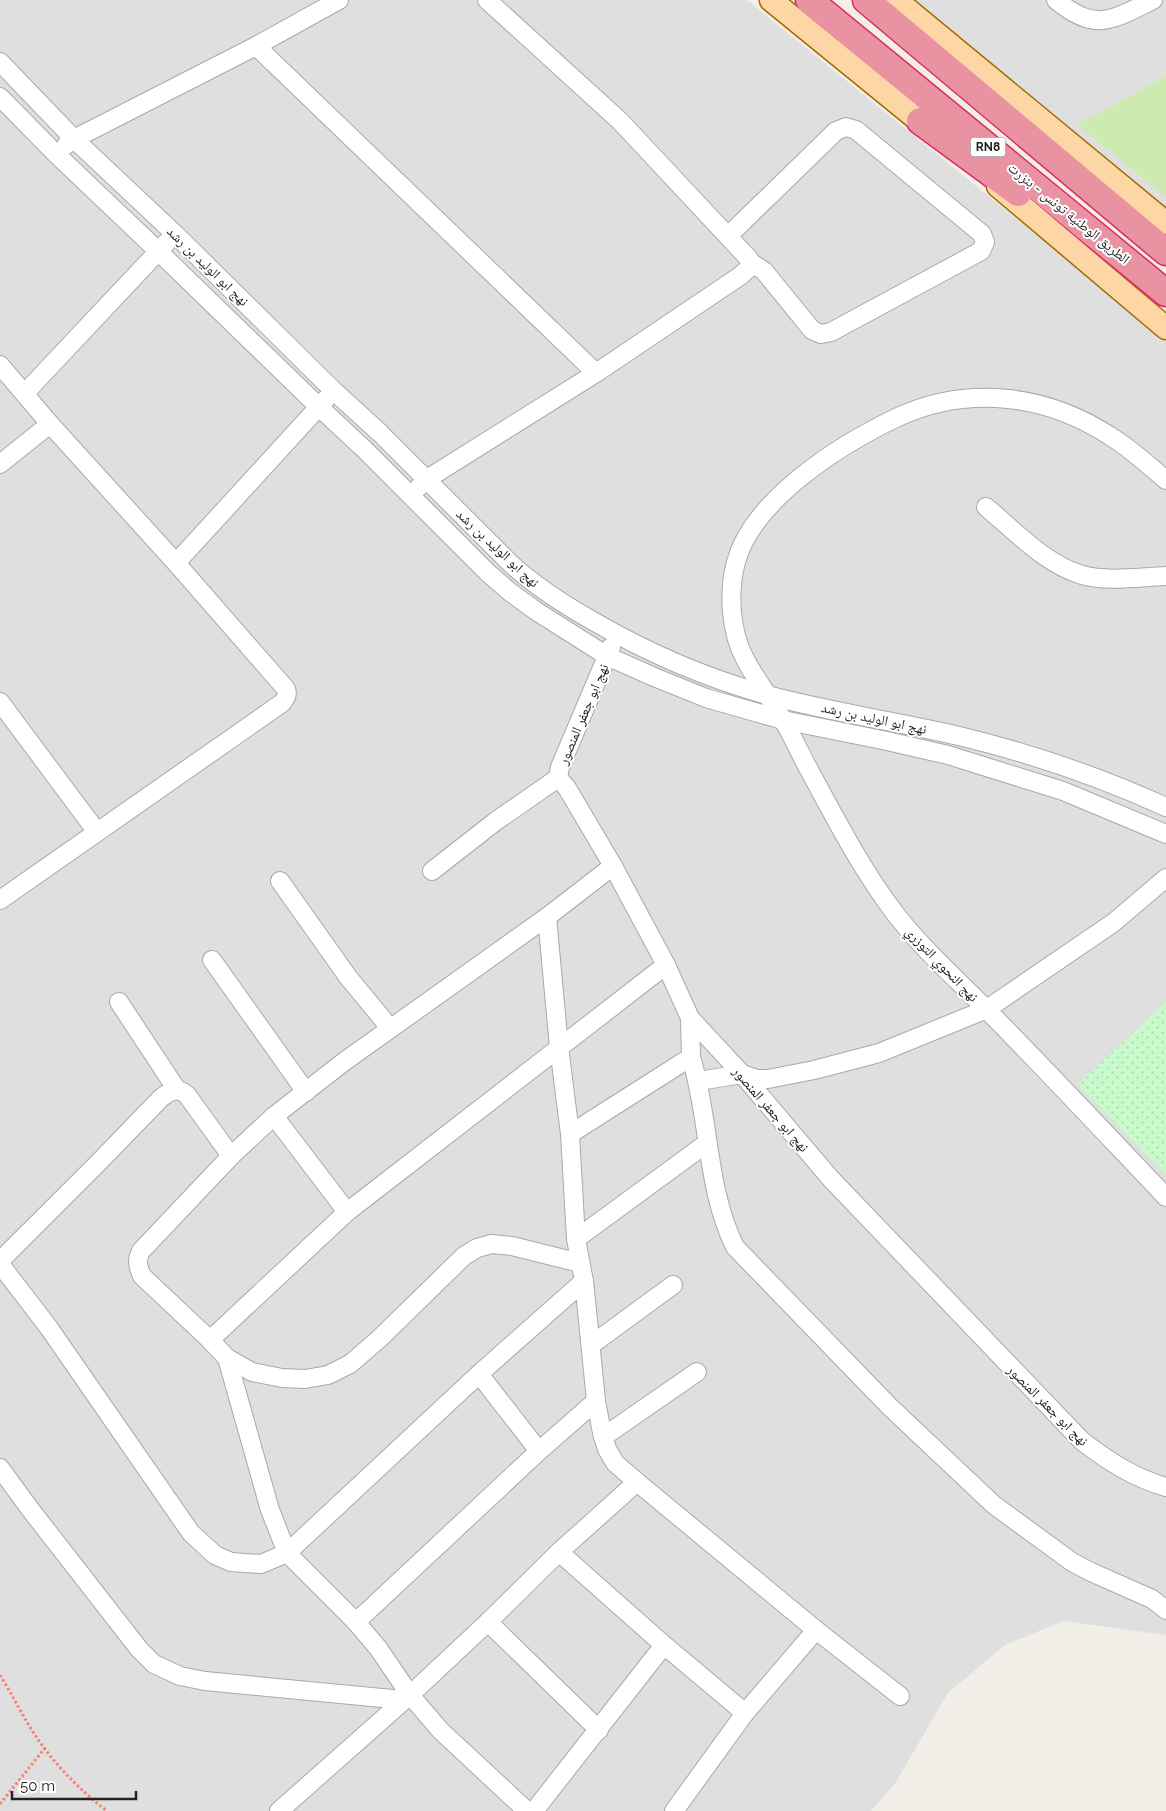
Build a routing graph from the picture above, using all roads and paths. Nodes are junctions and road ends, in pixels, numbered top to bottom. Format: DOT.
graph roads {
  1 [pos="339,0"];
  2 [pos="487,0"];
  3 [pos="771,0"];
  4 [pos="810,0"];
  5 [pos="866,0"];
  6 [pos="874,0"];
  7 [pos="896,0"];
  8 [pos="1056,0"];
  9 [pos="1152,0"];
  10 [pos="256,46"];
  11 [pos="0,62"];
  12 [pos="955,74"];
  13 [pos="0,97"];
  14 [pos="920,121"];
  15 [pos="74,139"];
  16 [pos="55,153"];
  17 [pos="1074,175"];
  18 [pos="1166,224"];
  19 [pos="175,234"];
  20 [pos="728,236"];
  21 [pos="1166,245"];
  22 [pos="158,251"];
  23 [pos="1166,252"];
  24 [pos="750,262"];
  25 [pos="1166,293"];
  26 [pos="1166,301"];
  27 [pos="1166,328"];
  28 [pos="0,365"];
  29 [pos="596,373"];
  30 [pos="334,391"];
  31 [pos="25,393"];
  32 [pos="318,407"];
  33 [pos="50,424"];
  34 [pos="0,464"];
  35 [pos="427,480"];
  36 [pos="1166,480"];
  37 [pos="411,494"];
  38 [pos="986,507"];
  39 [pos="176,563"];
  40 [pos="1166,576"];
  41 [pos="617,635"];
  42 [pos="607,656"];
  43 [pos="767,695"];
  44 [pos="0,702"];
  45 [pos="783,720"];
  46 [pos="558,778"];
  47 [pos="1166,807"];
  48 [pos="97,832"];
  49 [pos="1166,834"];
  50 [pos="613,866"];
  51 [pos="432,871"];
  52 [pos="1166,878"];
  53 [pos="280,881"];
  54 [pos="0,900"];
  55 [pos="548,917"];
  56 [pos="212,960"];
  57 [pos="666,965"];
  58 [pos="119,1002"];
  59 [pos="987,1009"];
  60 [pos="690,1018"];
  61 [pos="390,1028"];
  62 [pos="559,1047"];
  63 [pos="691,1057"];
  64 [pos="742,1074"];
  65 [pos="699,1081"];
  66 [pos="177,1090"];
  67 [pos="306,1092"];
  68 [pos="274,1116"];
  69 [pos="570,1134"];
  70 [pos="707,1143"];
  71 [pos="231,1156"];
  72 [pos="1166,1197"];
  73 [pos="347,1212"];
  74 [pos="576,1239"];
  75 [pos="0,1262"];
  76 [pos="580,1263"];
  77 [pos="584,1281"];
  78 [pos="673,1285"];
  79 [pos="210,1340"];
  80 [pos="591,1345"];
  81 [pos="227,1358"];
  82 [pos="697,1372"];
  83 [pos="479,1374"];
  84 [pos="596,1401"];
  85 [pos="603,1437"];
  86 [pos="539,1450"];
  87 [pos="0,1468"];
  88 [pos="637,1482"];
  89 [pos="1166,1487"];
  90 [pos="559,1552"];
  91 [pos="286,1553"];
  92 [pos="1166,1610"];
  93 [pos="356,1622"];
  94 [pos="488,1622"];
  95 [pos="816,1630"];
  96 [pos="664,1645"];
  97 [pos="0,1675"];
  98 [pos="900,1696"];
  99 [pos="406,1697"];
  100 [pos="745,1713"];
  101 [pos="599,1730"];
  102 [pos="45,1748"];
  103 [pos="0,1804"];
  104 [pos="107,1811"];
  105 [pos="279,1811"];
  106 [pos="527,1811"];
  107 [pos="534,1811"];
  108 [pos="674,1811"];
  1 -- 10 [label="street"];
  2 -- 20 [label="street"];
  3 -- 14 [label="main road"];
  4 -- 25 [label="highway, الطريق الوطنية تونس - بنزرت / RN8"];
  5 -- 12 [label="highway, RN8"];
  6 -- 12 [label="highway, RN8"];
  7 -- 18 [label="main road"];
  8 -- 9 [label="street"];
  10 -- 15 [label="street"];
  10 -- 29 [label="street"];
  11 -- 15 [label="street, نهج ابو الوليد بن رشد"];
  12 -- 17 [label="highway, RN8"];
  13 -- 16 [label="street, نهج ابو الوليد بن رشد"];
  14 -- 26 [label="highway, RN8"];
  14 -- 27 [label="main road"];
  15 -- 16 [label="street"];
  15 -- 19 [label="street, نهج ابو الوليد بن رشد"];
  16 -- 22 [label="street, نهج ابو الوليد بن رشد"];
  17 -- 21 [label="highway, RN8"];
  17 -- 23 [label="highway, RN8"];
  19 -- 22 [label="street"];
  19 -- 30 [label="street, نهج ابو الوليد بن رشد"];
  20 -- 24 [label="street"];
  20 -- 24 [label="street"];
  22 -- 31 [label="street"];
  22 -- 32 [label="street, نهج ابو الوليد بن رشد"];
  24 -- 29 [label="street"];
  28 -- 31 [label="street"];
  29 -- 35 [label="street"];
  30 -- 32 [label="street"];
  30 -- 35 [label="street, نهج ابو الوليد بن رشد"];
  31 -- 33 [label="street"];
  32 -- 37 [label="street, نهج ابو الوليد بن رشد"];
  32 -- 39 [label="street"];
  33 -- 34 [label="street"];
  33 -- 39 [label="street"];
  35 -- 37 [label="street"];
  35 -- 41 [label="street, نهج ابو الوليد بن رشد"];
  36 -- 43 [label="street, نهج النحوي التوزري"];
  37 -- 42 [label="street, نهج ابو الوليد بن رشد"];
  38 -- 40 [label="street"];
  39 -- 48 [label="street"];
  41 -- 42 [label="street, نهج ابو جعفر المنصور"];
  41 -- 43 [label="street, نهج ابو الوليد بن رشد"];
  42 -- 45 [label="street, نهج ابو الوليد بن رشد"];
  42 -- 46 [label="street, نهج ابو جعفر المنصور"];
  43 -- 45 [label="street, نهج النحوي التوزري"];
  43 -- 47 [label="street, نهج ابو الوليد بن رشد"];
  44 -- 48 [label="street"];
  45 -- 49 [label="street, نهج ابو الوليد بن رشد"];
  45 -- 59 [label="street, نهج النحوي التوزري"];
  46 -- 50 [label="street, نهج ابو جعفر المنصور"];
  46 -- 51 [label="street"];
  48 -- 54 [label="street"];
  50 -- 55 [label="street"];
  50 -- 57 [label="street, نهج ابو جعفر المنصور"];
  52 -- 59 [label="street"];
  53 -- 61 [label="street"];
  55 -- 61 [label="street"];
  55 -- 62 [label="street"];
  56 -- 67 [label="street"];
  57 -- 60 [label="street, نهج ابو جعفر المنصور"];
  57 -- 62 [label="street"];
  58 -- 66 [label="street"];
  59 -- 64 [label="street"];
  59 -- 72 [label="street, نهج النحوي التوزري"];
  60 -- 63 [label="street"];
  60 -- 64 [label="street, نهج ابو جعفر المنصور"];
  61 -- 67 [label="street"];
  62 -- 69 [label="street"];
  62 -- 73 [label="street"];
  63 -- 65 [label="street"];
  63 -- 69 [label="street"];
  64 -- 65 [label="street"];
  64 -- 89 [label="street, نهج ابو جعفر المنصور"];
  65 -- 70 [label="street"];
  66 -- 71 [label="street"];
  66 -- 75 [label="street"];
  67 -- 68 [label="street"];
  68 -- 71 [label="street"];
  68 -- 73 [label="street"];
  69 -- 74 [label="street"];
  70 -- 74 [label="street"];
  70 -- 92 [label="street"];
  71 -- 79 [label="street"];
  73 -- 79 [label="street"];
  74 -- 76 [label="street"];
  75 -- 91 [label="street"];
  76 -- 77 [label="street"];
  76 -- 81 [label="street"];
  77 -- 80 [label="street"];
  77 -- 83 [label="street"];
  78 -- 80 [label="street"];
  79 -- 81 [label="street"];
  80 -- 84 [label="street"];
  81 -- 91 [label="street"];
  82 -- 85 [label="street"];
  83 -- 86 [label="street"];
  83 -- 91 [label="street"];
  84 -- 85 [label="street"];
  84 -- 86 [label="street"];
  85 -- 88 [label="street"];
  86 -- 93 [label="street"];
  87 -- 99 [label="street"];
  88 -- 90 [label="street"];
  88 -- 95 [label="street"];
  90 -- 94 [label="street"];
  90 -- 96 [label="street"];
  91 -- 93 [label="street"];
  93 -- 99 [label="street"];
  94 -- 99 [label="street"];
  94 -- 101 [label="street"];
  95 -- 98 [label="street"];
  95 -- 100 [label="street"];
  96 -- 100 [label="street"];
  96 -- 101 [label="street"];
  97 -- 102 [label="path"];
  99 -- 105 [label="street"];
  99 -- 106 [label="street"];
  100 -- 108 [label="street"];
  101 -- 107 [label="street"];
  102 -- 103 [label="path"];
  102 -- 104 [label="path"];
}
